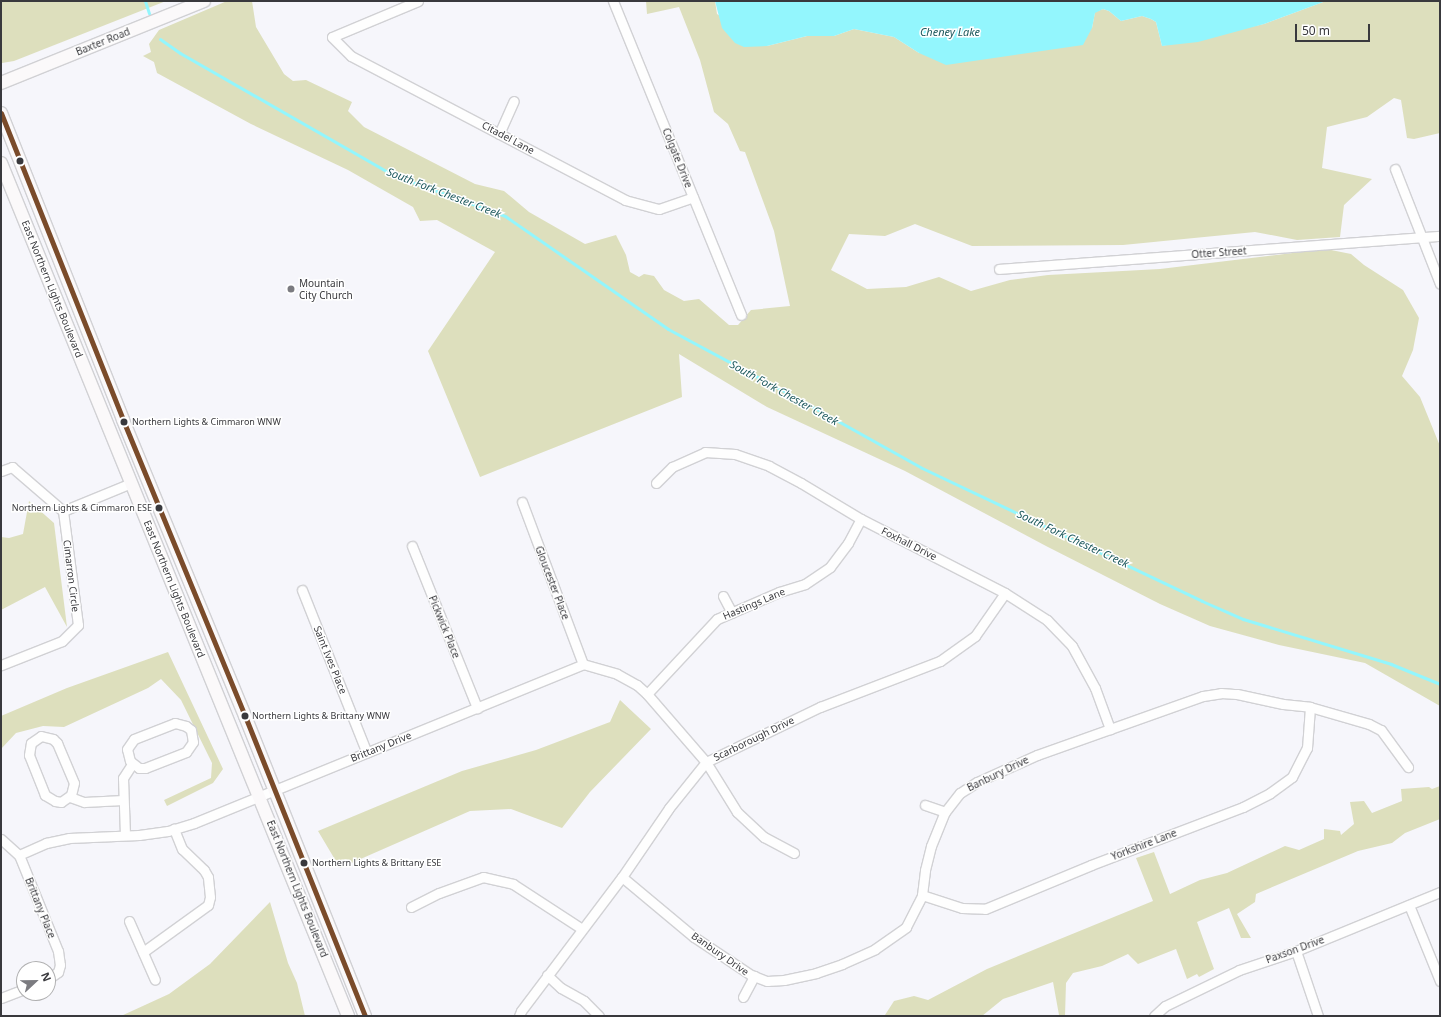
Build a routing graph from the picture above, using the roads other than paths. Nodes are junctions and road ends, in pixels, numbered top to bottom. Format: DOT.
graph roads {
  1 [pos="204,1"];
  2 [pos="418,1"];
  3 [pos="614,1"];
  4 [pos="1,83"];
  5 [pos="514,101"];
  6 [pos="1,113"];
  7 [pos="499,134"];
  8 [pos="1,163"];
  9 [pos="1395,169"];
  10 [pos="693,197"];
  11 [pos="1440,236"];
  12 [pos="1422,238"];
  13 [pos="999,269"];
  14 [pos="1440,284"];
  15 [pos="741,315"];
  16 [pos="1,471"];
  17 [pos="131,483"];
  18 [pos="656,483"];
  19 [pos="522,502"];
  20 [pos="63,511"];
  21 [pos="861,520"];
  22 [pos="412,546"];
  23 [pos="302,590"];
  24 [pos="1005,593"];
  25 [pos="723,596"];
  26 [pos="732,613"];
  27 [pos="583,664"];
  28 [pos="1,665"];
  29 [pos="647,694"];
  30 [pos="1310,707"];
  31 [pos="477,708"];
  32 [pos="1110,729"];
  33 [pos="367,753"];
  34 [pos="706,762"];
  35 [pos="132,764"];
  36 [pos="1408,767"];
  37 [pos="274,792"];
  38 [pos="70,797"];
  39 [pos="259,798"];
  40 [pos="124,800"];
  41 [pos="925,805"];
  42 [pos="945,812"];
  43 [pos="174,829"];
  44 [pos="125,835"];
  45 [pos="1,839"];
  46 [pos="794,853"];
  47 [pos="19,855"];
  48 [pos="622,877"];
  49 [pos="1440,892"];
  50 [pos="922,895"];
  51 [pos="1409,905"];
  52 [pos="411,907"];
  53 [pos="129,921"];
  54 [pos="582,930"];
  55 [pos="143,952"];
  56 [pos="1296,952"];
  57 [pos="56,973"];
  58 [pos="547,975"];
  59 [pos="754,976"];
  60 [pos="154,980"];
  61 [pos="1440,981"];
  62 [pos="16,992"];
  63 [pos="743,997"];
  64 [pos="1,998"];
  65 [pos="348,1016"];
  66 [pos="365,1016"];
  67 [pos="519,1016"];
  68 [pos="599,1016"];
  69 [pos="1154,1016"];
  70 [pos="1318,1016"];
  1 -- 4 [label="main road, Baxter Road"];
  2 -- 7 [label="street, Citadel Lane"];
  3 -- 10 [label="street, Colgate Drive"];
  5 -- 7 [label="street"];
  6 -- 37 [label="main road, East Northern Lights Boulevard"];
  7 -- 10 [label="street, Citadel Lane"];
  8 -- 17 [label="main road, East Northern Lights Boulevard"];
  9 -- 12 [label="street"];
  10 -- 15 [label="street, Colgate Drive"];
  11 -- 12 [label="street, Otter Street"];
  12 -- 13 [label="street, Otter Street"];
  12 -- 14 [label="street"];
  16 -- 20 [label="street"];
  17 -- 20 [label="street"];
  17 -- 39 [label="main road, East Northern Lights Boulevard"];
  18 -- 21 [label="street, Foxhall Drive"];
  19 -- 27 [label="street, Gloucester Place"];
  20 -- 28 [label="street, Cimarron Circle"];
  21 -- 24 [label="street, Foxhall Drive"];
  21 -- 26 [label="street, Hastings Lane"];
  22 -- 31 [label="street, Pickwick Place"];
  23 -- 33 [label="street, Saint Ives Place"];
  24 -- 32 [label="street, Foxhall Drive"];
  24 -- 34 [label="street, Scarborough Drive"];
  25 -- 26 [label="street"];
  26 -- 29 [label="street, Hastings Lane"];
  27 -- 29 [label="street"];
  27 -- 31 [label="street, Brittany Drive"];
  29 -- 34 [label="street"];
  30 -- 32 [label="street, Banbury Drive"];
  30 -- 36 [label="street, Banbury Drive"];
  30 -- 50 [label="street, Yorkshire Lane"];
  31 -- 33 [label="street, Brittany Drive"];
  32 -- 42 [label="street, Banbury Drive"];
  33 -- 37 [label="street, Brittany Drive"];
  34 -- 46 [label="street"];
  34 -- 48 [label="street, Scarborough Drive"];
  35 -- 35 [label="street"];
  35 -- 40 [label="street"];
  37 -- 39 [label="street, Brittany Drive"];
  37 -- 66 [label="main road, East Northern Lights Boulevard"];
  38 -- 38 [label="street"];
  38 -- 40 [label="street"];
  39 -- 43 [label="street, Brittany Drive"];
  39 -- 65 [label="main road, East Northern Lights Boulevard"];
  40 -- 44 [label="street"];
  41 -- 42 [label="street"];
  42 -- 50 [label="street, Banbury Drive"];
  43 -- 44 [label="street, Brittany Drive"];
  43 -- 55 [label="street"];
  44 -- 47 [label="street, Brittany Drive"];
  45 -- 47 [label="street, Brittany Place"];
  47 -- 57 [label="street, Brittany Place"];
  48 -- 54 [label="street, Scarborough Drive"];
  48 -- 59 [label="street, Banbury Drive"];
  49 -- 51 [label="street, Paxson Drive"];
  50 -- 59 [label="street, Banbury Drive"];
  51 -- 56 [label="street, Paxson Drive"];
  51 -- 61 [label="street"];
  52 -- 54 [label="street"];
  53 -- 55 [label="street"];
  54 -- 58 [label="street, Scarborough Drive"];
  55 -- 60 [label="street"];
  56 -- 69 [label="street, Paxson Drive"];
  56 -- 70 [label="street"];
  58 -- 67 [label="street, Scarborough Drive"];
  58 -- 68 [label="street"];
  59 -- 63 [label="street"];
  62 -- 64 [label="street"];
}
